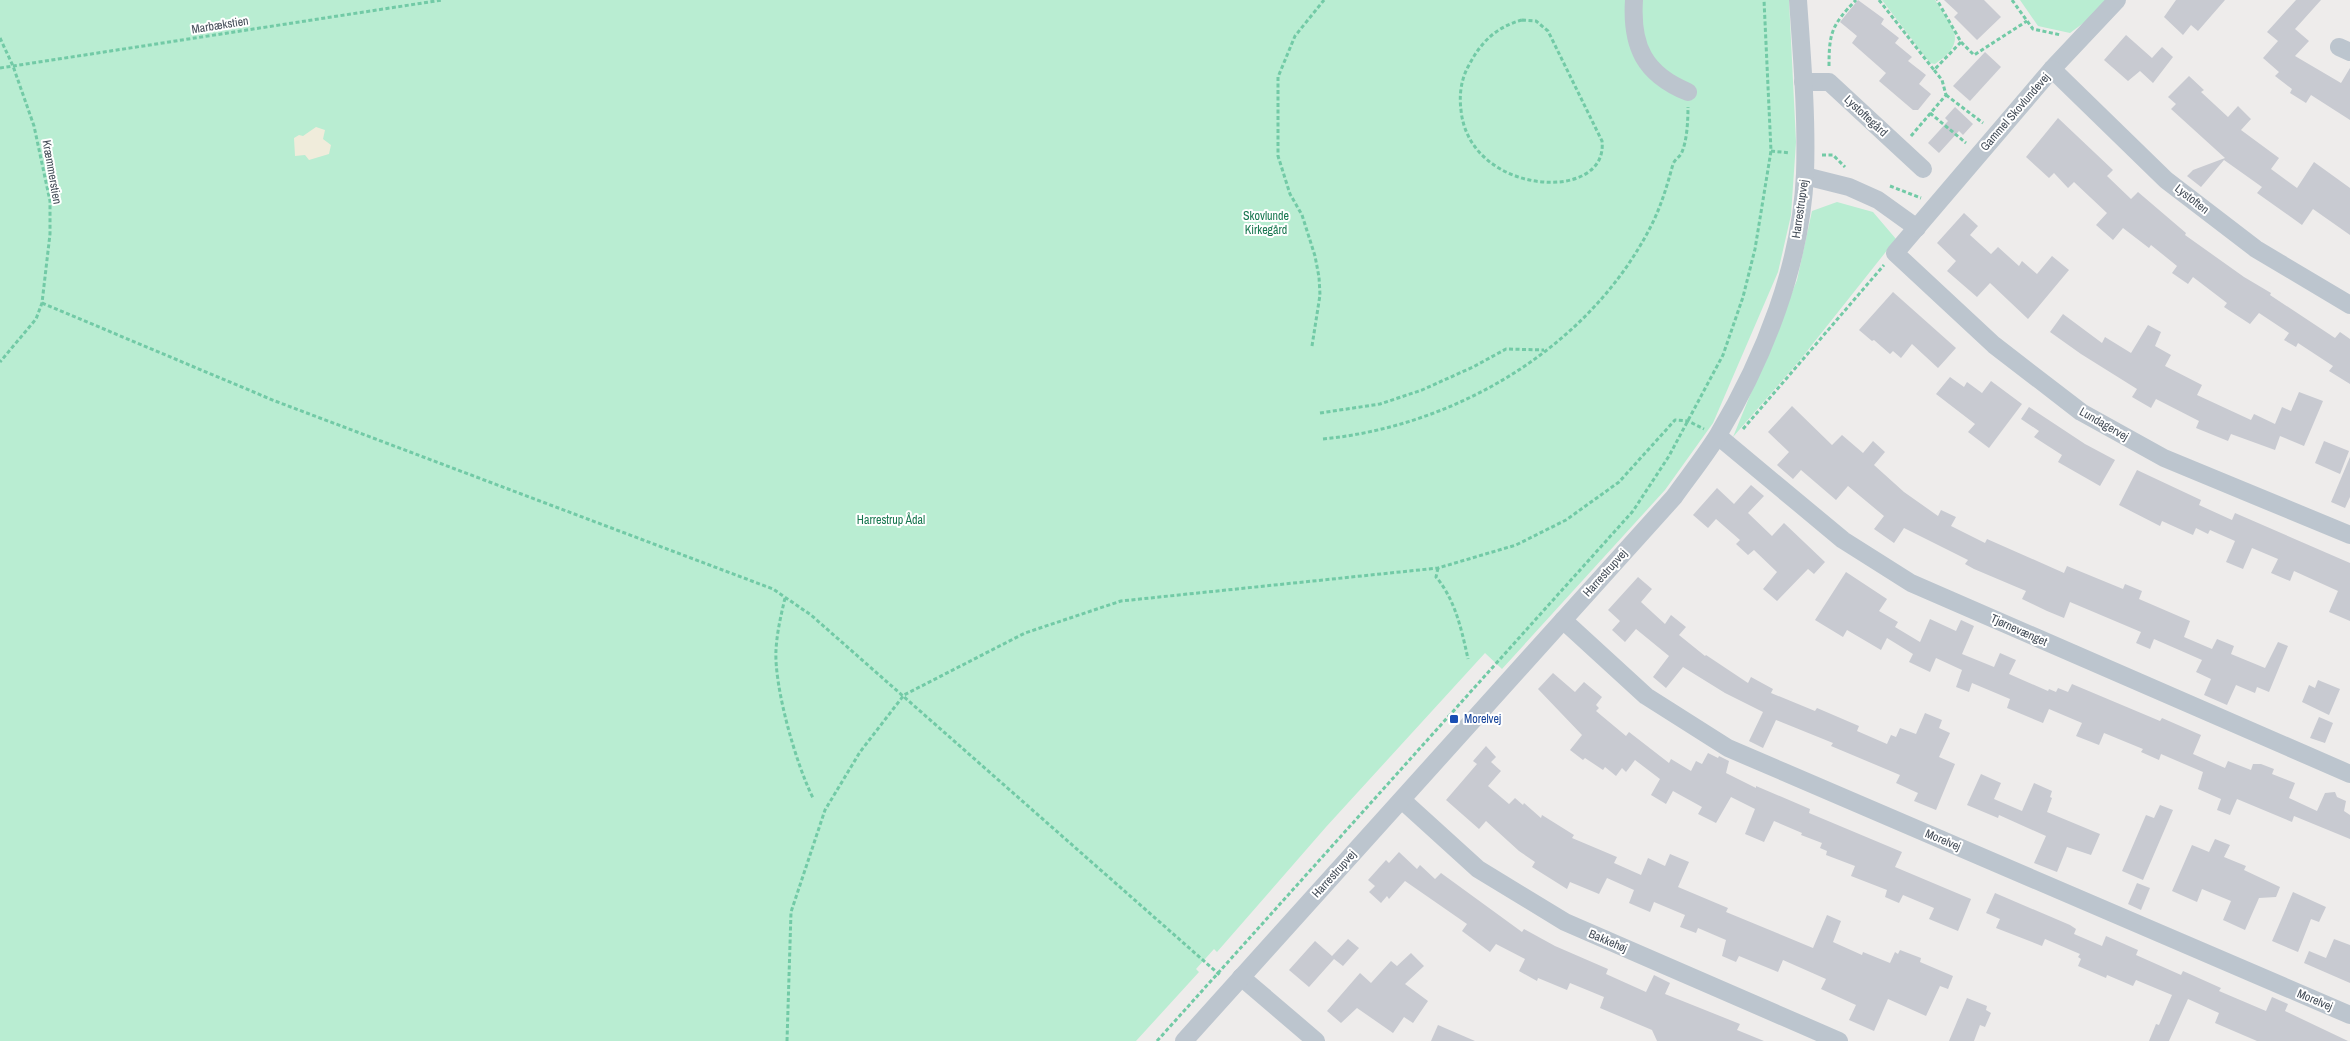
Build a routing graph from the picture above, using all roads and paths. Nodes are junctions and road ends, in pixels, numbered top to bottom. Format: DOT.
graph roads {
  1 [pos="442,0"];
  2 [pos="1324,0"];
  3 [pos="1634,0"];
  4 [pos="1764,0"];
  5 [pos="1798,0"];
  6 [pos="1856,0"];
  7 [pos="1879,0"];
  8 [pos="1938,0"];
  9 [pos="2012,0"];
  10 [pos="2117,0"];
  11 [pos="2027,21"];
  12 [pos="1548,31"];
  13 [pos="0,38"];
  14 [pos="1960,42"];
  15 [pos="2074,47"];
  16 [pos="14,66"];
  17 [pos="0,68"];
  18 [pos="2052,69"];
  19 [pos="1934,70"];
  20 [pos="1803,82"];
  21 [pos="1829,82"];
  22 [pos="1688,92"];
  23 [pos="1946,95"];
  24 [pos="1930,113"];
  25 [pos="1996,134"];
  26 [pos="1900,148"];
  27 [pos="1979,154"];
  28 [pos="1923,169"];
  29 [pos="1805,176"];
  30 [pos="1917,228"];
  31 [pos="1894,253"];
  32 [pos="42,303"];
  33 [pos="2350,304"];
  34 [pos="1312,346"];
  35 [pos="1545,350"];
  36 [pos="0,362"];
  37 [pos="1320,413"];
  38 [pos="1688,421"];
  39 [pos="1323,439"];
  40 [pos="1724,440"];
  41 [pos="2350,535"];
  42 [pos="1438,568"];
  43 [pos="785,598"];
  44 [pos="1563,620"];
  45 [pos="1468,659"];
  46 [pos="904,695"];
  47 [pos="2350,774"];
  48 [pos="813,798"];
  49 [pos="1402,800"];
  50 [pos="1218,973"];
  51 [pos="1236,982"];
  52 [pos="2350,1015"];
  53 [pos="787,1041"];
  54 [pos="1157,1041"];
  55 [pos="1184,1041"];
  56 [pos="1316,1041"];
  57 [pos="1839,1041"];
  1 -- 16 [label="path, Marbækstien"];
  2 -- 34 [label="path"];
  3 -- 22 [label="street"];
  4 -- 38 [label="path"];
  5 -- 20 [label="street, Harrestrupvej"];
  6 -- 21 [label="path"];
  7 -- 19 [label="path"];
  8 -- 14 [label="path"];
  9 -- 11 [label="path"];
  10 -- 15 [label="street, Gammel Skovlundevej"];
  11 -- 14 [label="path"];
  11 -- 15 [label="path"];
  12 -- 12 [label="path"];
  13 -- 16 [label="path, Kræmmerstien"];
  14 -- 19 [label="path"];
  15 -- 18 [label="street, Gammel Skovlundevej"];
  16 -- 17 [label="path, Marbækstien"];
  16 -- 32 [label="path, Kræmmerstien"];
  18 -- 25 [label="street, Gammel Skovlundevej"];
  18 -- 33 [label="street, Lystoften"];
  19 -- 23 [label="path"];
  20 -- 21 [label="street"];
  20 -- 29 [label="street, Harrestrupvej"];
  21 -- 26 [label="street, Lystoftegård"];
  22 -- 35 [label="path"];
  23 -- 24 [label="path"];
  23 -- 25 [label="path"];
  24 -- 26 [label="path"];
  24 -- 27 [label="path"];
  25 -- 27 [label="street, Gammel Skovlundevej"];
  26 -- 28 [label="street, Lystoftegård"];
  27 -- 30 [label="street, Gammel Skovlundevej"];
  29 -- 30 [label="street"];
  29 -- 40 [label="street, Harrestrupvej"];
  30 -- 31 [label="street, Gammel Skovlundevej"];
  31 -- 40 [label="path"];
  31 -- 41 [label="street, Lundagervej"];
  32 -- 36 [label="path, Kræmmerstien"];
  32 -- 43 [label="path"];
  35 -- 37 [label="path"];
  35 -- 39 [label="path"];
  38 -- 42 [label="path"];
  38 -- 50 [label="path"];
  40 -- 44 [label="street, Harrestrupvej"];
  40 -- 47 [label="street, Tjørnevænget"];
  42 -- 45 [label="path"];
  42 -- 46 [label="path"];
  43 -- 46 [label="path"];
  43 -- 48 [label="path"];
  44 -- 49 [label="street, Harrestrupvej"];
  44 -- 52 [label="street, Morelvej"];
  46 -- 50 [label="path"];
  46 -- 53 [label="path"];
  49 -- 51 [label="street, Harrestrupvej"];
  49 -- 57 [label="street, Bakkehøj"];
  50 -- 51 [label="path"];
  50 -- 54 [label="path"];
  51 -- 55 [label="street, Harrestrupvej"];
  51 -- 56 [label="street"];
}
